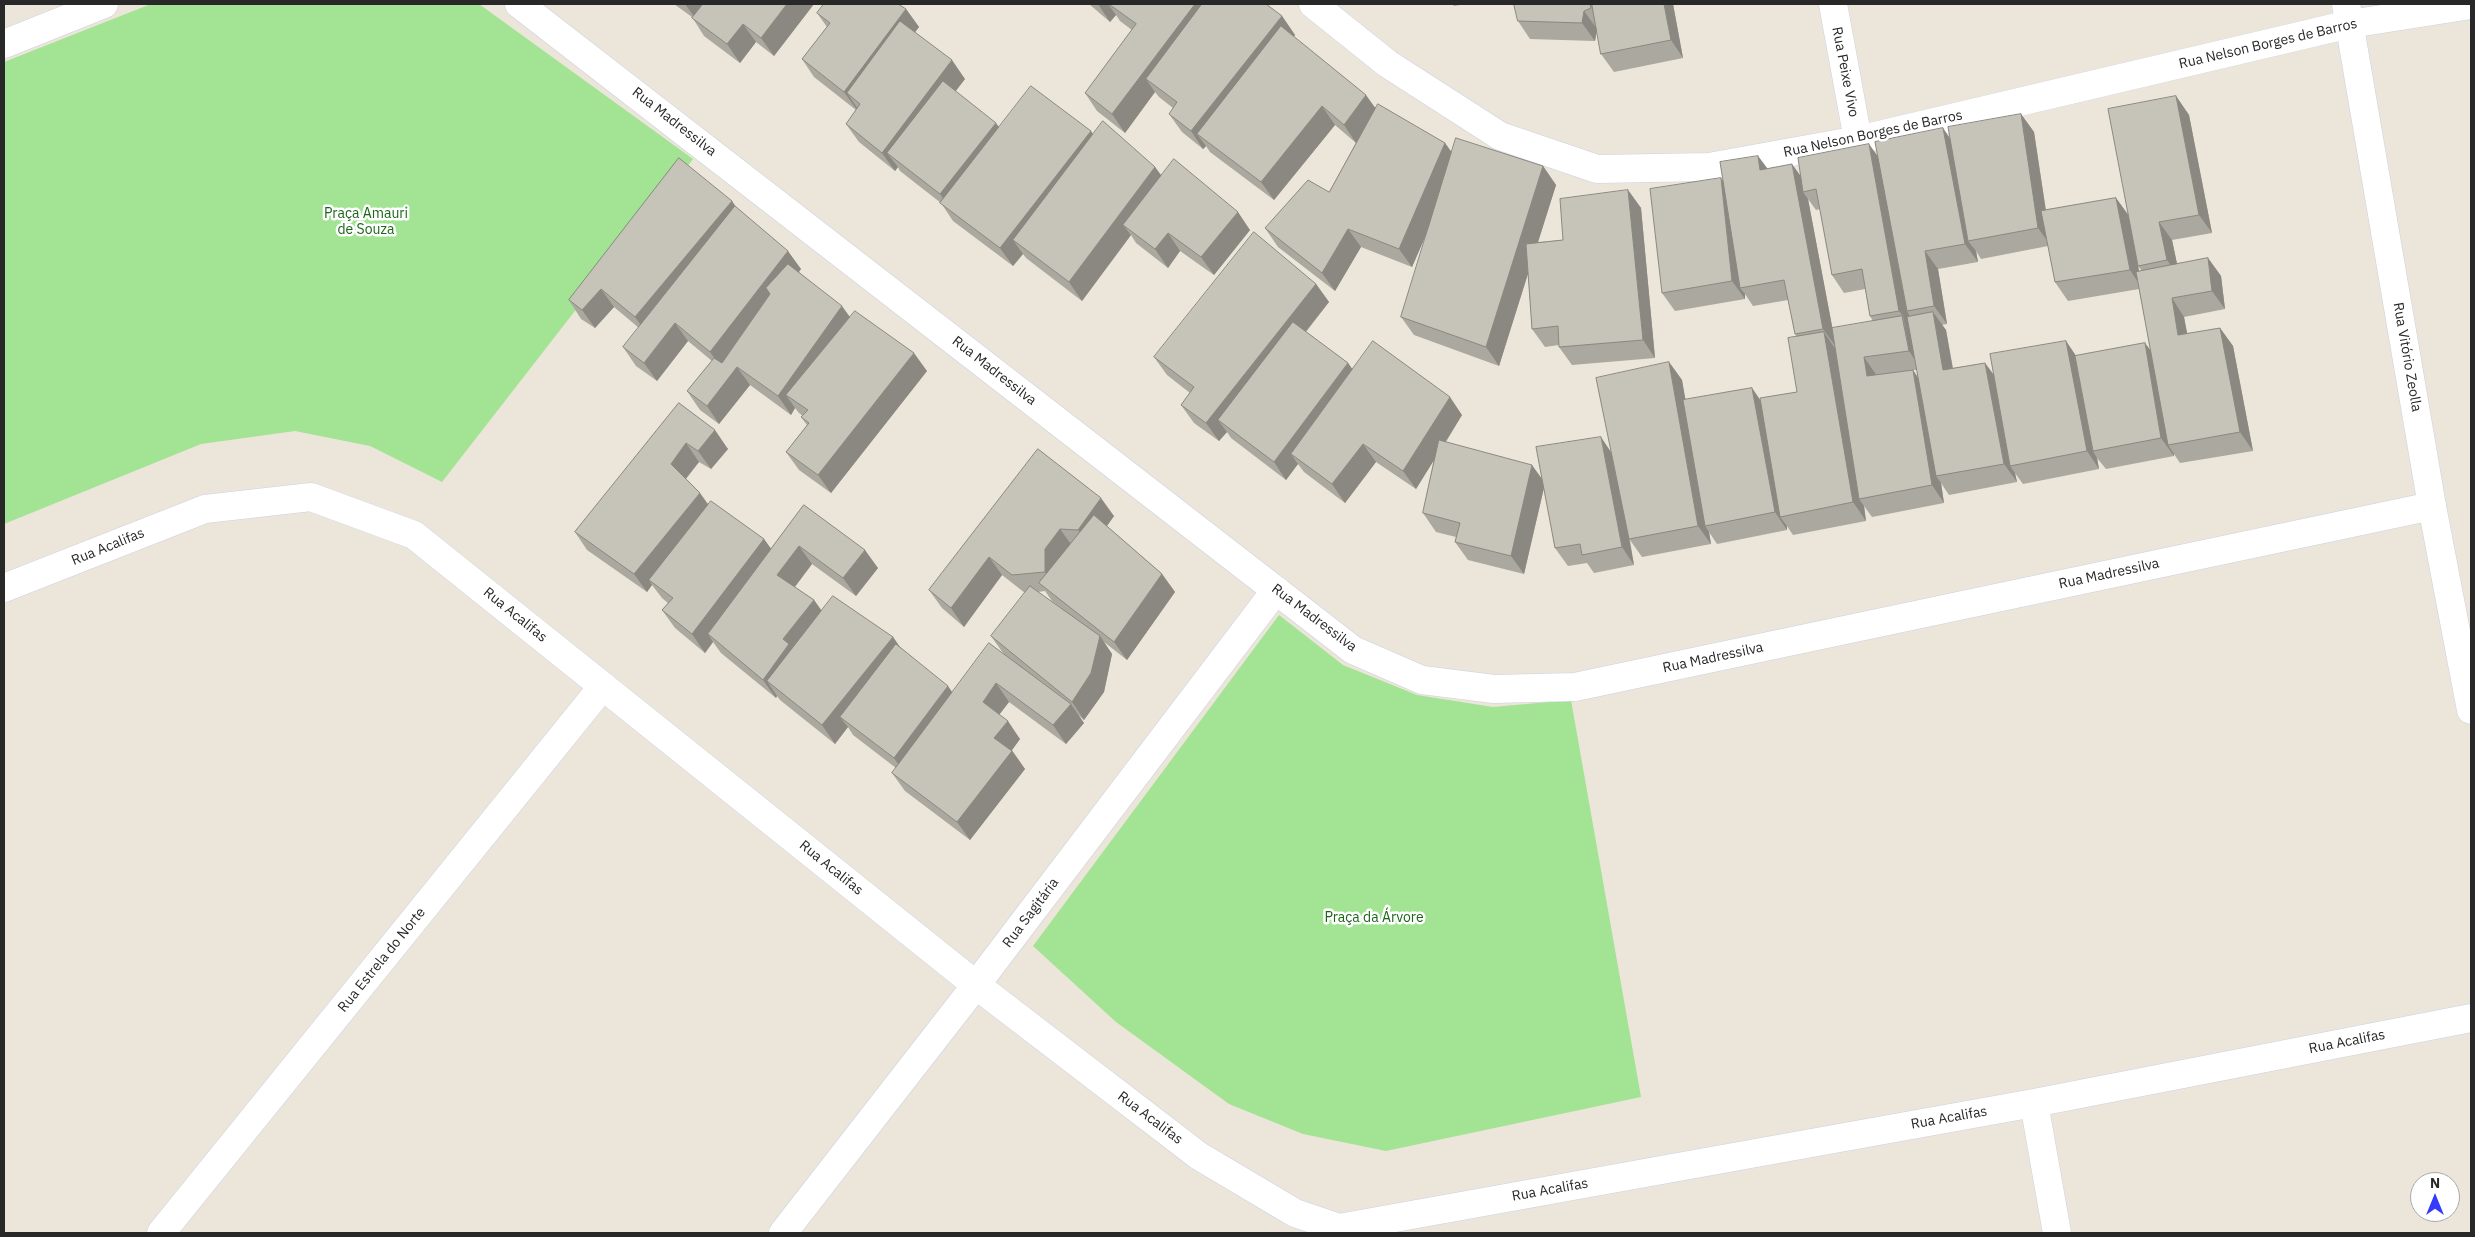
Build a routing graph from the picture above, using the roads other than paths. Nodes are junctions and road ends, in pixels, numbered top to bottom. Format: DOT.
graph roads {
  1 [pos="104,4"];
  2 [pos="519,4"];
  3 [pos="1312,4"];
  4 [pos="1833,4"];
  5 [pos="2471,5"];
  6 [pos="2348,14"];
  7 [pos="4,44"];
  8 [pos="1858,140"];
  9 [pos="2432,506"];
  10 [pos="4,588"];
  11 [pos="1276,590"];
  12 [pos="603,686"];
  13 [pos="2471,710"];
  14 [pos="976,985"];
  15 [pos="2471,1018"];
  16 [pos="2034,1103"];
  17 [pos="1339,1230"];
  18 [pos="161,1233"];
  19 [pos="783,1233"];
  20 [pos="2057,1233"];
  1 -- 7 [label="street"];
  2 -- 11 [label="street, Rua Madressilva"];
  3 -- 8 [label="street, Rua Nelson Borges de Barros"];
  4 -- 8 [label="street, Rua Peixe Vivo"];
  5 -- 6 [label="street, Rua Nelson Borges de Barros"];
  6 -- 8 [label="street, Rua Nelson Borges de Barros"];
  6 -- 9 [label="street, Rua Vitório Zeolla"];
  9 -- 11 [label="street, Rua Madressilva"];
  9 -- 13 [label="street, Rua Vitório Zeolla"];
  10 -- 12 [label="street, Rua Acalifas"];
  11 -- 14 [label="street, Rua Sagitária"];
  12 -- 14 [label="street, Rua Acalifas"];
  12 -- 18 [label="street, Rua Estrela do Norte"];
  14 -- 17 [label="street, Rua Acalifas"];
  14 -- 19 [label="street, Rua Sagitária"];
  15 -- 16 [label="street, Rua Acalifas"];
  16 -- 17 [label="street, Rua Acalifas"];
  16 -- 20 [label="street"];
}
